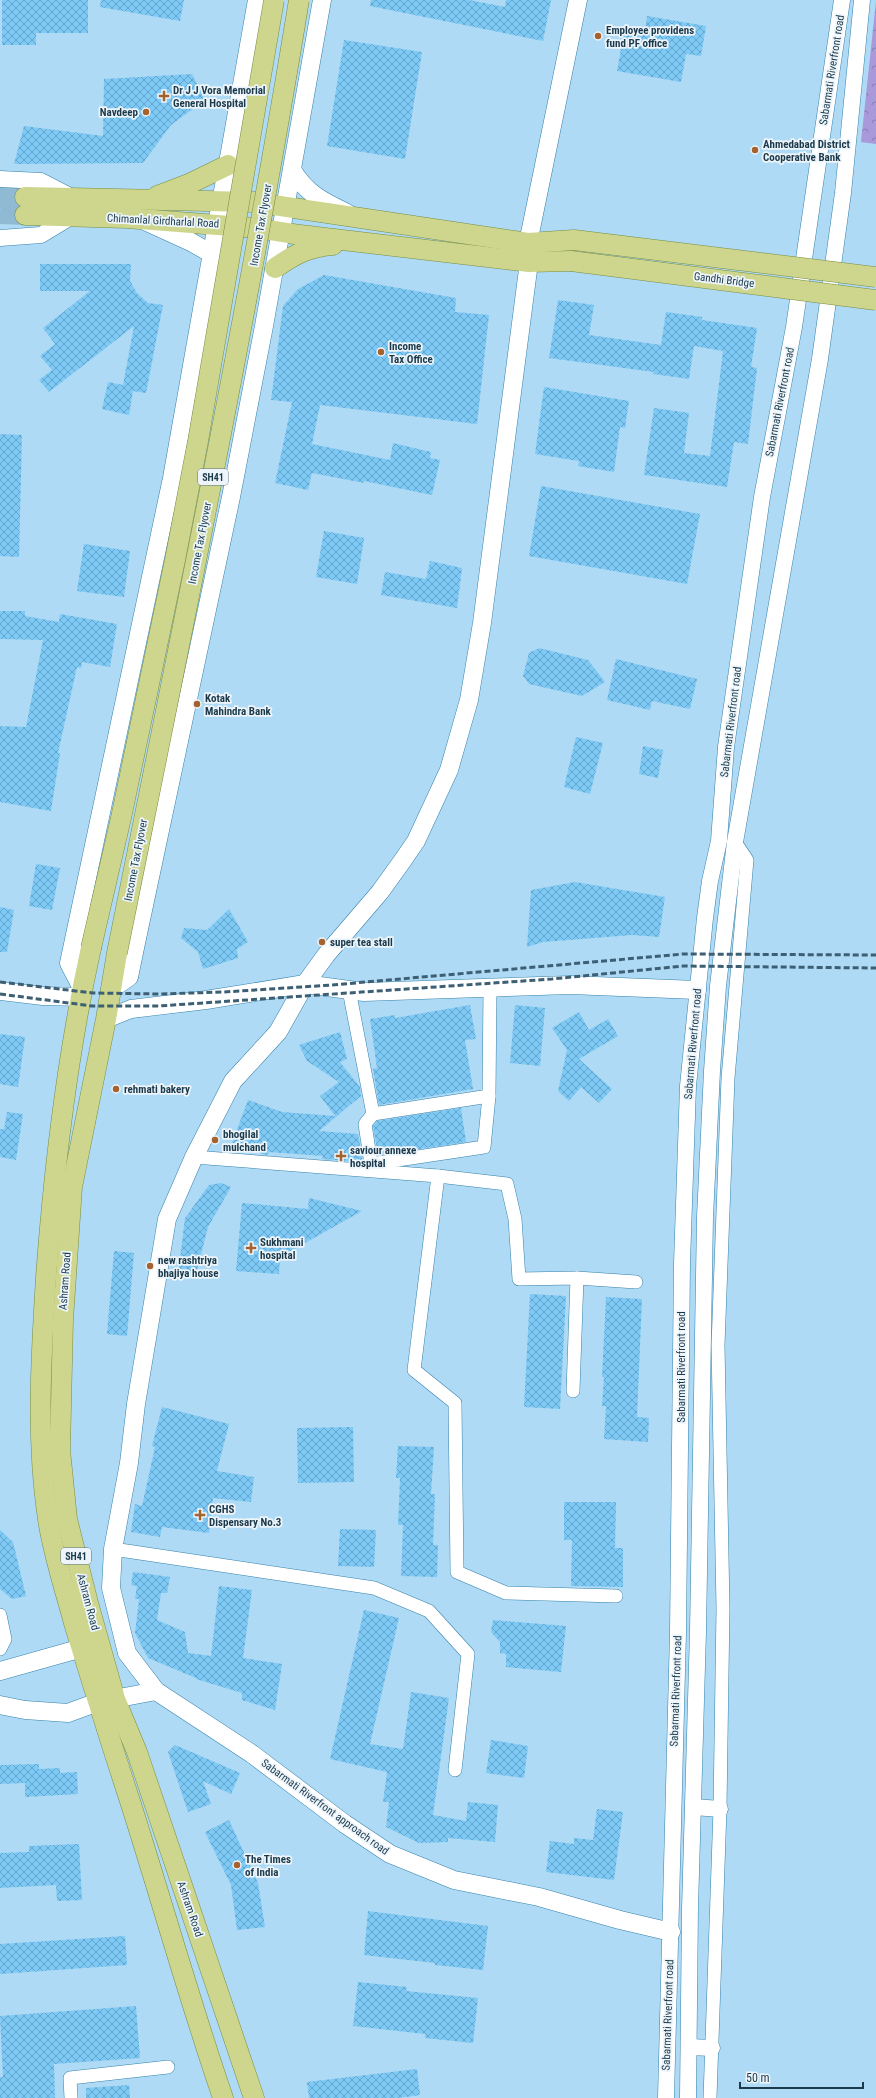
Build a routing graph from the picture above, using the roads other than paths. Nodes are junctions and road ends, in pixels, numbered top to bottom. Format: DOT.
graph roads {
  1 [pos="257,0"];
  2 [pos="274,0"];
  3 [pos="300,0"];
  4 [pos="322,0"];
  5 [pos="578,0"];
  6 [pos="842,0"];
  7 [pos="862,0"];
  8 [pos="228,165"];
  9 [pos="292,170"];
  10 [pos="0,179"];
  11 [pos="74,198"];
  12 [pos="146,200"];
  13 [pos="222,200"];
  14 [pos="286,208"];
  15 [pos="69,218"];
  16 [pos="358,218"];
  17 [pos="140,219"];
  18 [pos="217,224"];
  19 [pos="281,232"];
  20 [pos="0,238"];
  21 [pos="358,242"];
  22 [pos="529,253"];
  23 [pos="212,254"];
  24 [pos="275,268"];
  25 [pos="876,277"];
  26 [pos="876,300"];
  27 [pos="735,842"];
  28 [pos="305,984"];
  29 [pos="490,988"];
  30 [pos="110,990"];
  31 [pos="349,990"];
  32 [pos="697,990"];
  33 [pos="0,991"];
  34 [pos="82,993"];
  35 [pos="106,1019"];
  36 [pos="489,1096"];
  37 [pos="372,1114"];
  38 [pos="194,1157"];
  39 [pos="438,1176"];
  40 [pos="577,1278"];
  41 [pos="636,1282"];
  42 [pos="573,1391"];
  43 [pos="112,1550"];
  44 [pos="616,1596"];
  45 [pos="0,1615"];
  46 [pos="121,1634"];
  47 [pos="90,1644"];
  48 [pos="0,1649"];
  49 [pos="0,1671"];
  50 [pos="156,1692"];
  51 [pos="107,1700"];
  52 [pos="0,1705"];
  53 [pos="455,1770"];
  54 [pos="694,1807"];
  55 [pos="720,1809"];
  56 [pos="670,1932"];
  57 [pos="690,1932"];
  58 [pos="689,2047"];
  59 [pos="712,2048"];
  60 [pos="168,2067"];
  61 [pos="71,2098"];
  62 [pos="223,2098"];
  63 [pos="254,2098"];
  64 [pos="666,2098"];
  65 [pos="688,2098"];
  66 [pos="710,2098"];
  1 -- 8 [label="main road"];
  2 -- 34 [label="main road, Income Tax Flyover, bridge"];
  3 -- 30 [label="main road, Income Tax Flyover / SH41, bridge"];
  4 -- 9 [label="main road"];
  5 -- 22 [label="main road"];
  6 -- 32 [label="street, Sabarmati Riverfront road"];
  7 -- 27 [label="street, Sabarmati Riverfront road"];
  8 -- 12 [label="main road"];
  8 -- 13 [label="main road"];
  9 -- 14 [label="main road"];
  9 -- 16 [label="main road"];
  10 -- 11 [label="street"];
  11 -- 12 [label="main road, Chimanlal Girdharlal Road"];
  11 -- 15 [label="main road, Chimanlal Girdharlal Road"];
  12 -- 13 [label="main road, Chimanlal Girdharlal Road"];
  13 -- 14 [label="main road, Chimanlal Girdharlal Road"];
  13 -- 18 [label="main road"];
  14 -- 16 [label="main road, Chimanlal Girdharlal Road"];
  14 -- 19 [label="main road"];
  15 -- 17 [label="main road, Chimanlal Girdharlal Road"];
  15 -- 20 [label="street"];
  16 -- 22 [label="main road, Chimanlal Girdharlal Road"];
  17 -- 18 [label="main road, Chimanlal Girdharlal Road"];
  17 -- 23 [label="main road"];
  18 -- 19 [label="main road, Chimanlal Girdharlal Road"];
  18 -- 23 [label="main road"];
  19 -- 21 [label="main road, Chimanlal Girdharlal Road"];
  19 -- 24 [label="main road"];
  21 -- 22 [label="main road"];
  21 -- 24 [label="main road"];
  22 -- 25 [label="main road, Gandhi Bridge, bridge"];
  22 -- 26 [label="main road, Gandhi Bridge, bridge"];
  22 -- 28 [label="main road"];
  23 -- 34 [label="main road"];
  24 -- 30 [label="main road"];
  27 -- 54 [label="street, Sabarmati Riverfront road"];
  27 -- 55 [label="street"];
  28 -- 31 [label="main road"];
  28 -- 35 [label="main road"];
  28 -- 38 [label="main road"];
  29 -- 31 [label="main road"];
  29 -- 32 [label="main road"];
  29 -- 36 [label="street"];
  30 -- 35 [label="main road, Ashram Road / SH41"];
  31 -- 37 [label="street"];
  32 -- 56 [label="street, Sabarmati Riverfront road"];
  33 -- 34 [label="main road"];
  34 -- 47 [label="main road, Ashram Road"];
  35 -- 47 [label="main road, Ashram Road / SH41"];
  36 -- 37 [label="street"];
  36 -- 37 [label="street"];
  38 -- 39 [label="street"];
  38 -- 43 [label="main road"];
  39 -- 40 [label="street"];
  39 -- 44 [label="street"];
  40 -- 41 [label="street"];
  40 -- 42 [label="street"];
  43 -- 46 [label="main road"];
  43 -- 53 [label="street"];
  45 -- 48 [label="street"];
  46 -- 47 [label="main road"];
  46 -- 50 [label="main road"];
  47 -- 49 [label="main road"];
  47 -- 51 [label="main road, Ashram Road"];
  50 -- 51 [label="main road"];
  50 -- 56 [label="main road, Sabarmati Riverfront approach road"];
  51 -- 52 [label="main road"];
  51 -- 62 [label="main road, Ashram Road"];
  51 -- 63 [label="main road, Ashram Road"];
  54 -- 55 [label="street"];
  54 -- 57 [label="street, Sabarmati Riverfront road"];
  55 -- 59 [label="street"];
  56 -- 57 [label="street"];
  56 -- 64 [label="street, Sabarmati Riverfront road"];
  57 -- 58 [label="street, Sabarmati Riverfront road"];
  58 -- 59 [label="street"];
  58 -- 65 [label="street, Sabarmati Riverfront road"];
  59 -- 66 [label="street"];
  60 -- 61 [label="street"];
}
